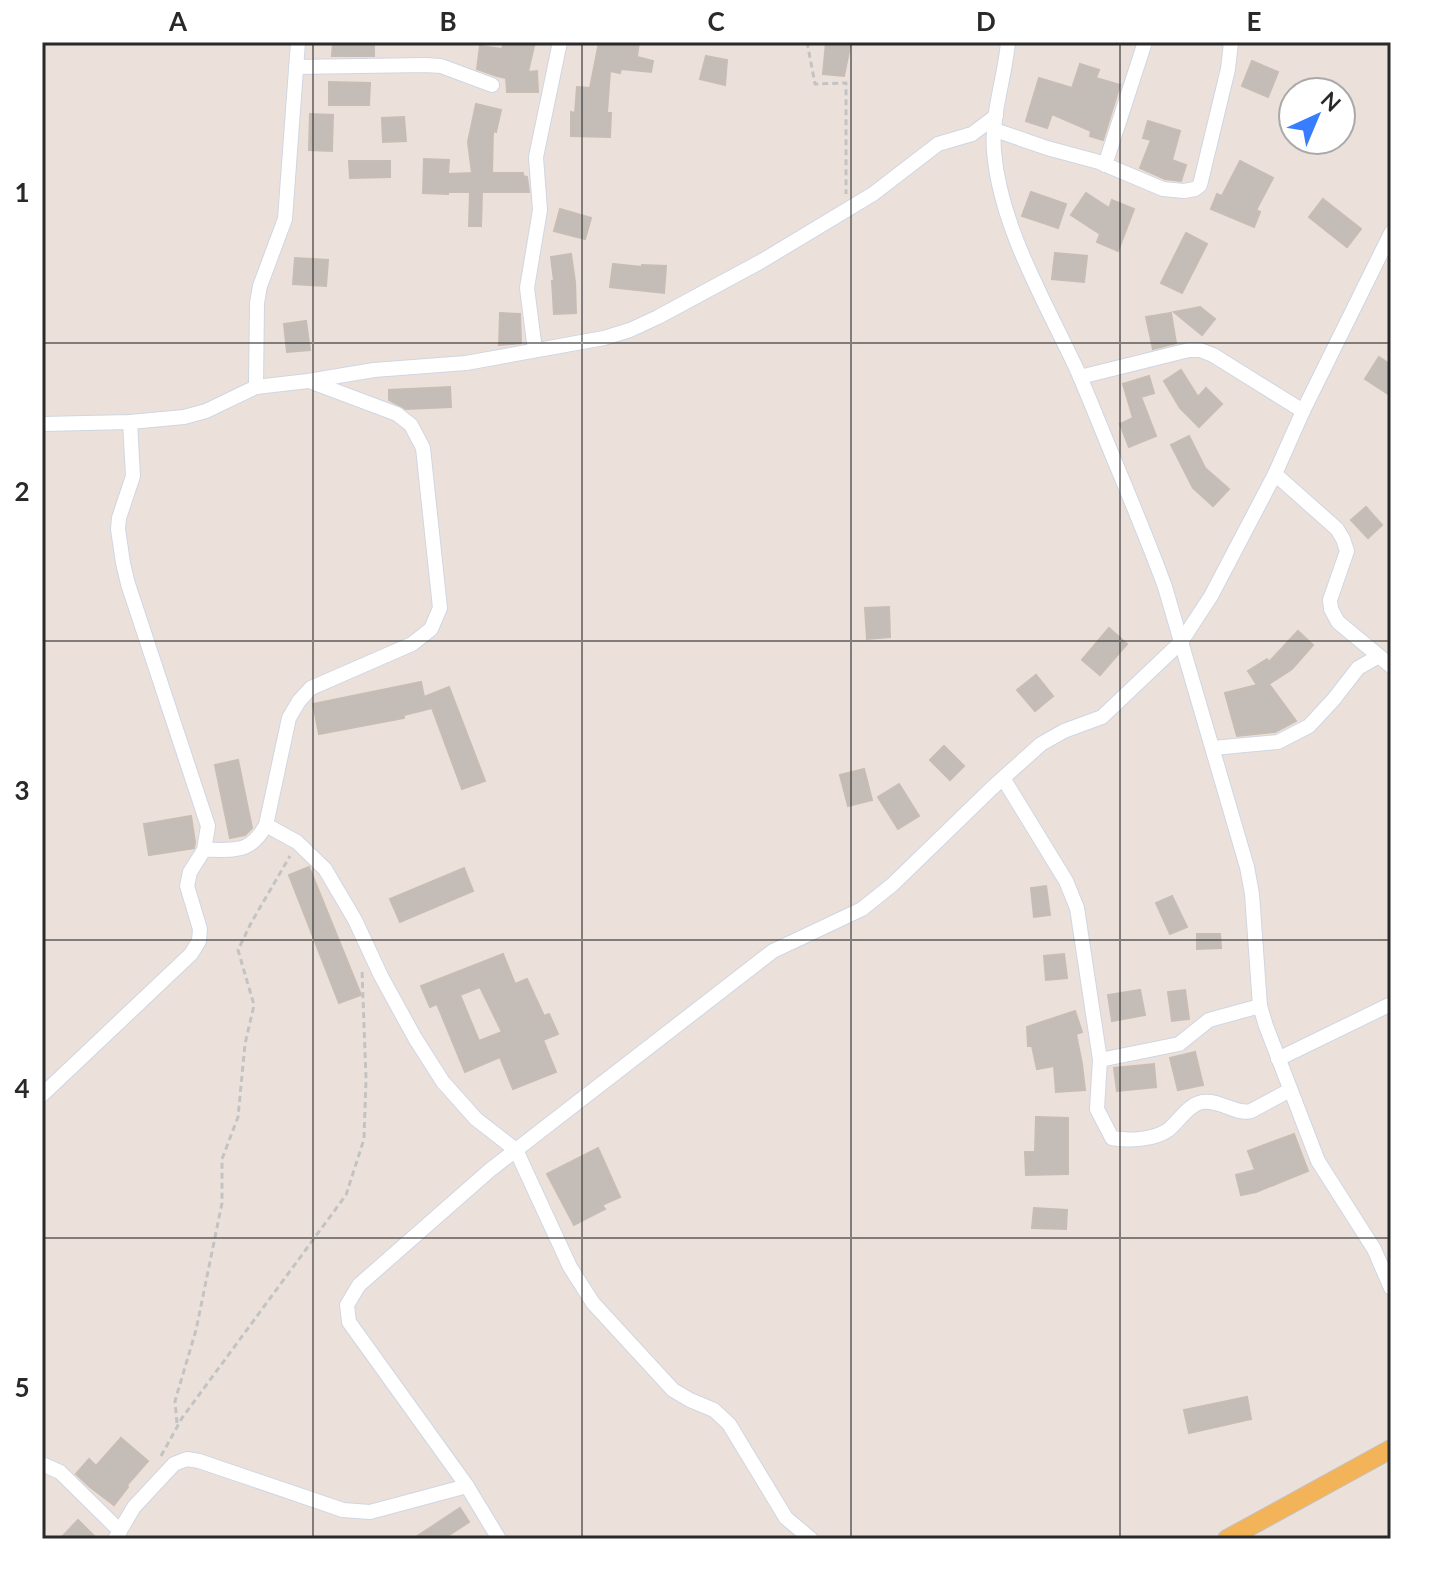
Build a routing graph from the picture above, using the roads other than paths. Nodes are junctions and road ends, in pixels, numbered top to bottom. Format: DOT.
graph roads {
  1 [pos="298,42"];
  2 [pos="560,42"];
  3 [pos="1008,42"];
  4 [pos="1145,42"];
  5 [pos="1231,42"];
  6 [pos="296,67"];
  7 [pos="492,85"];
  8 [pos="995,123"];
  9 [pos="972,134"];
  10 [pos="994,149"];
  11 [pos="1105,165"];
  12 [pos="1391,233"];
  13 [pos="535,350"];
  14 [pos="1080,377"];
  15 [pos="308,381"];
  16 [pos="256,387"];
  17 [pos="1303,411"];
  18 [pos="130,422"];
  19 [pos="42,424"];
  20 [pos="1275,474"];
  21 [pos="1181,642"];
  22 [pos="1379,656"];
  23 [pos="1391,666"];
  24 [pos="1213,748"];
  25 [pos="1003,778"];
  26 [pos="266,825"];
  27 [pos="204,850"];
  28 [pos="1391,1004"];
  29 [pos="1260,1006"];
  30 [pos="1278,1059"];
  31 [pos="1100,1060"];
  32 [pos="1290,1090"];
  33 [pos="42,1095"];
  34 [pos="516,1150"];
  35 [pos="1391,1288"];
  36 [pos="1391,1449"];
  37 [pos="42,1464"];
  38 [pos="467,1486"];
  39 [pos="118,1535"];
  40 [pos="499,1539"];
  41 [pos="811,1539"];
  42 [pos="1227,1539"];
  1 -- 6 [label="street"];
  2 -- 13 [label="street"];
  3 -- 8 [label="street"];
  4 -- 11 [label="street"];
  5 -- 11 [label="street"];
  6 -- 7 [label="street"];
  6 -- 16 [label="street"];
  8 -- 9 [label="street"];
  8 -- 10 [label="street"];
  8 -- 11 [label="street"];
  9 -- 10 [label="street"];
  9 -- 13 [label="street"];
  10 -- 14 [label="street"];
  12 -- 17 [label="street"];
  13 -- 15 [label="street"];
  14 -- 17 [label="street"];
  14 -- 21 [label="street"];
  15 -- 16 [label="street"];
  15 -- 26 [label="street"];
  16 -- 18 [label="street"];
  17 -- 20 [label="street"];
  18 -- 19 [label="street"];
  18 -- 27 [label="street"];
  20 -- 21 [label="street"];
  20 -- 22 [label="street"];
  21 -- 24 [label="street"];
  21 -- 25 [label="street"];
  22 -- 23 [label="street"];
  22 -- 24 [label="street"];
  24 -- 29 [label="street"];
  25 -- 31 [label="street"];
  25 -- 34 [label="street"];
  26 -- 27 [label="street"];
  26 -- 34 [label="street"];
  27 -- 33 [label="street"];
  28 -- 30 [label="street"];
  29 -- 30 [label="street"];
  29 -- 31 [label="street"];
  30 -- 32 [label="street"];
  31 -- 32 [label="street"];
  32 -- 35 [label="street"];
  34 -- 38 [label="street"];
  34 -- 41 [label="street"];
  36 -- 42 [label="main road"];
  37 -- 39 [label="street"];
  38 -- 39 [label="street"];
  38 -- 40 [label="street"];
}
